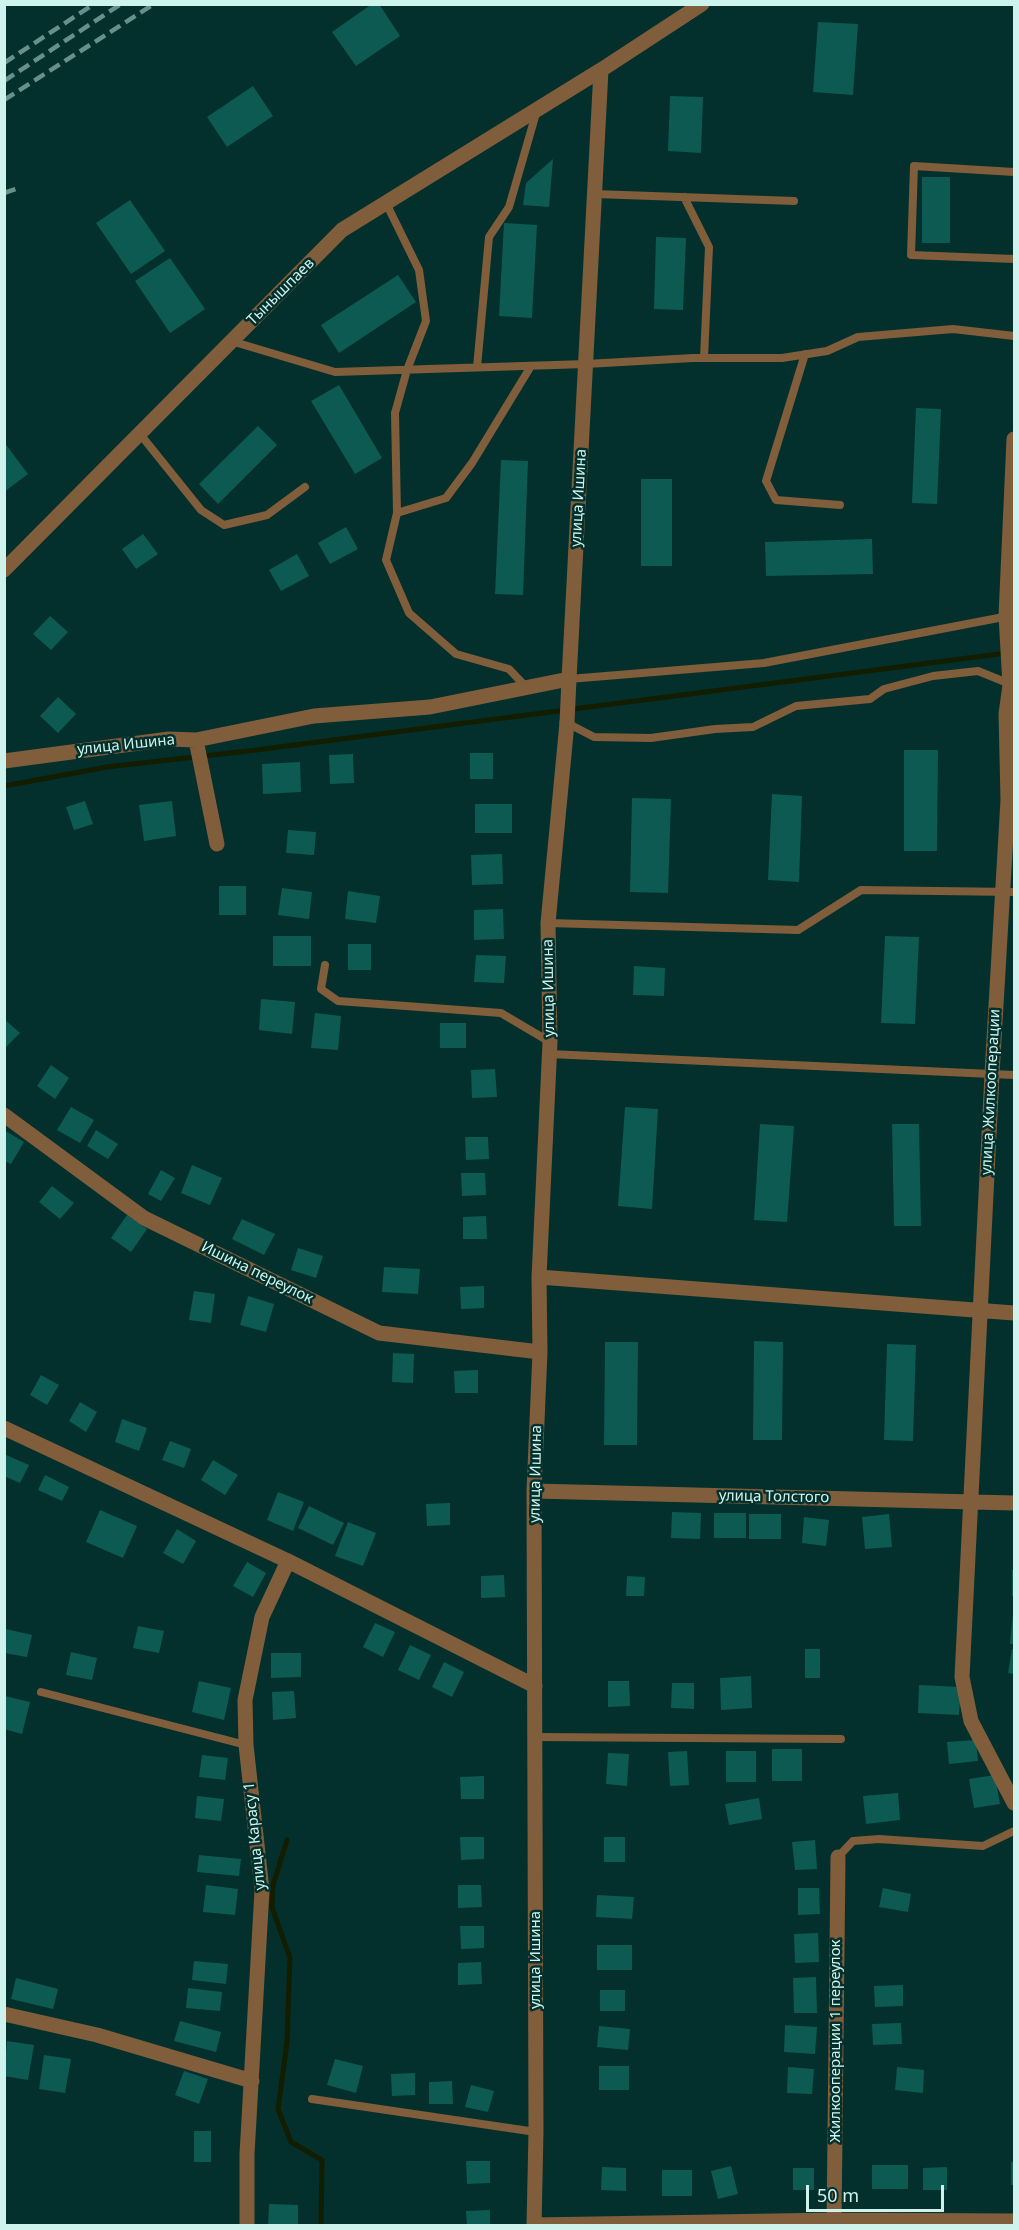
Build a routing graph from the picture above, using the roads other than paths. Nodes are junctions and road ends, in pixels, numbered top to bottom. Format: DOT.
graph roads {
  1 [pos="702,4"];
  2 [pos="601,70"];
  3 [pos="538,109"];
  4 [pos="1014,172"];
  5 [pos="595,194"];
  6 [pos="684,197"];
  7 [pos="794,201"];
  8 [pos="386,203"];
  9 [pos="1014,259"];
  10 [pos="1014,336"];
  11 [pos="231,341"];
  12 [pos="805,354"];
  13 [pos="704,358"];
  14 [pos="586,364"];
  15 [pos="531,366"];
  16 [pos="477,368"];
  17 [pos="407,370"];
  18 [pos="140,434"];
  19 [pos="1014,439"];
  20 [pos="305,487"];
  21 [pos="840,505"];
  22 [pos="397,513"];
  23 [pos="4,570"];
  24 [pos="1010,616"];
  25 [pos="569,679"];
  26 [pos="1012,683"];
  27 [pos="527,688"];
  28 [pos="567,723"];
  29 [pos="196,740"];
  30 [pos="4,761"];
  31 [pos="217,844"];
  32 [pos="1009,891"];
  33 [pos="548,923"];
  34 [pos="325,965"];
  35 [pos="549,1048"];
  36 [pos="992,1074"];
  37 [pos="1014,1075"];
  38 [pos="4,1115"];
  39 [pos="539,1278"];
  40 [pos="979,1311"];
  41 [pos="1014,1312"];
  42 [pos="540,1352"];
  43 [pos="4,1428"];
  44 [pos="534,1491"];
  45 [pos="971,1501"];
  46 [pos="1014,1503"];
  47 [pos="288,1561"];
  48 [pos="535,1686"];
  49 [pos="41,1692"];
  50 [pos="535,1737"];
  51 [pos="841,1739"];
  52 [pos="246,1745"];
  53 [pos="1014,1803"];
  54 [pos="1014,1831"];
  55 [pos="838,1857"];
  56 [pos="4,2014"];
  57 [pos="252,2081"];
  58 [pos="312,2099"];
  59 [pos="536,2132"];
  60 [pos="1014,2221"];
  61 [pos="834,2223"];
  62 [pos="534,2225"];
  63 [pos="247,2226"];
  1 -- 2 [label="street, Тынышпаев"];
  2 -- 3 [label="street, Тынышпаев"];
  2 -- 5 [label="street, улица Ишина"];
  3 -- 8 [label="street, Тынышпаев"];
  3 -- 16 [label="lane"];
  4 -- 9 [label="lane"];
  5 -- 6 [label="lane"];
  5 -- 14 [label="street, улица Ишина"];
  6 -- 7 [label="lane"];
  6 -- 13 [label="lane"];
  8 -- 11 [label="street, Тынышпаев"];
  8 -- 17 [label="lane"];
  10 -- 12 [label="lane"];
  11 -- 17 [label="lane"];
  11 -- 18 [label="street, Тынышпаев"];
  12 -- 13 [label="lane"];
  12 -- 21 [label="lane"];
  13 -- 14 [label="lane"];
  14 -- 15 [label="lane"];
  14 -- 25 [label="street, улица Ишина"];
  15 -- 16 [label="lane"];
  15 -- 22 [label="lane"];
  16 -- 17 [label="lane"];
  17 -- 22 [label="lane"];
  18 -- 20 [label="lane"];
  18 -- 23 [label="street, Тынышпаев"];
  19 -- 24 [label="street"];
  22 -- 27 [label="lane"];
  24 -- 25 [label="lane"];
  24 -- 26 [label="street, улица Жилкооперации"];
  25 -- 27 [label="street, улица Ишина"];
  25 -- 28 [label="street, улица Ишина"];
  26 -- 28 [label="lane"];
  26 -- 32 [label="street, улица Жилкооперации"];
  27 -- 29 [label="street, улица Ишина"];
  28 -- 33 [label="street, улица Ишина"];
  29 -- 30 [label="street, улица Ишина"];
  29 -- 31 [label="street"];
  32 -- 33 [label="lane"];
  32 -- 36 [label="street, улица Жилкооперации"];
  33 -- 35 [label="street, улица Ишина"];
  34 -- 35 [label="lane"];
  35 -- 36 [label="lane"];
  35 -- 39 [label="street, улица Ишина"];
  36 -- 37 [label="lane"];
  36 -- 40 [label="street, улица Жилкооперации"];
  38 -- 42 [label="street, Ишина переулок"];
  39 -- 40 [label="street"];
  39 -- 42 [label="street, улица Ишина"];
  40 -- 41 [label="street"];
  40 -- 45 [label="street, улица Жилкооперации"];
  42 -- 44 [label="street, улица Ишина"];
  43 -- 47 [label="street"];
  44 -- 45 [label="street, улица Толстого"];
  44 -- 48 [label="street, улица Ишина"];
  45 -- 46 [label="street, улица Толстого"];
  45 -- 53 [label="street, улица Жилкооперации"];
  47 -- 48 [label="street"];
  47 -- 52 [label="street, улица Карасу 1"];
  48 -- 50 [label="street, улица Ишина"];
  49 -- 52 [label="lane"];
  50 -- 51 [label="lane"];
  50 -- 59 [label="street, улица Ишина"];
  52 -- 57 [label="street, улица Карасу 1"];
  54 -- 55 [label="lane"];
  55 -- 61 [label="street, Жилкооперации 1 переулок"];
  56 -- 57 [label="street"];
  57 -- 63 [label="street, улица Карасу 1"];
  58 -- 59 [label="lane"];
  59 -- 62 [label="street, улица Ишина"];
  60 -- 61 [label="street"];
  61 -- 62 [label="street"];
}
